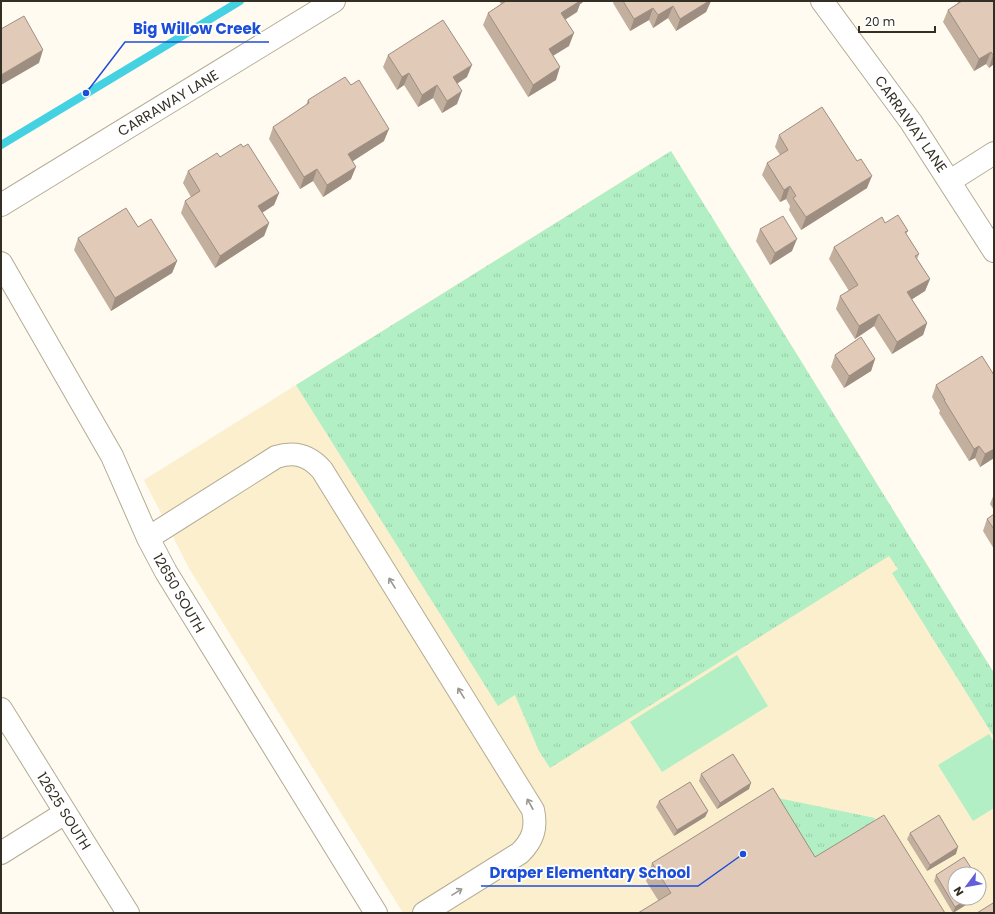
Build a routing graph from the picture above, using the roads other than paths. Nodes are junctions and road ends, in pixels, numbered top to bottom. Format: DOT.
graph roads {
  1 [pos="334,1"];
  2 [pos="822,1"];
  3 [pos="994,153"];
  4 [pos="950,181"];
  5 [pos="1,205"];
  6 [pos="994,251"];
  7 [pos="1,263"];
  8 [pos="148,538"];
  9 [pos="1,709"];
  10 [pos="65,813"];
  11 [pos="1,853"];
  12 [pos="128,913"];
  13 [pos="376,913"];
  14 [pos="424,913"];
  1 -- 5 [label="street, CARRAWAY LANE"];
  2 -- 4 [label="street, CARRAWAY LANE"];
  3 -- 4 [label="street"];
  4 -- 6 [label="street, CARRAWAY LANE"];
  7 -- 8 [label="street, 12650 SOUTH"];
  8 -- 13 [label="street, 12650 SOUTH"];
  14 -- 8 [label="street, one-way"];
  9 -- 10 [label="street, 12625 SOUTH"];
  10 -- 11 [label="street"];
  10 -- 12 [label="street, 12625 SOUTH"];
}
